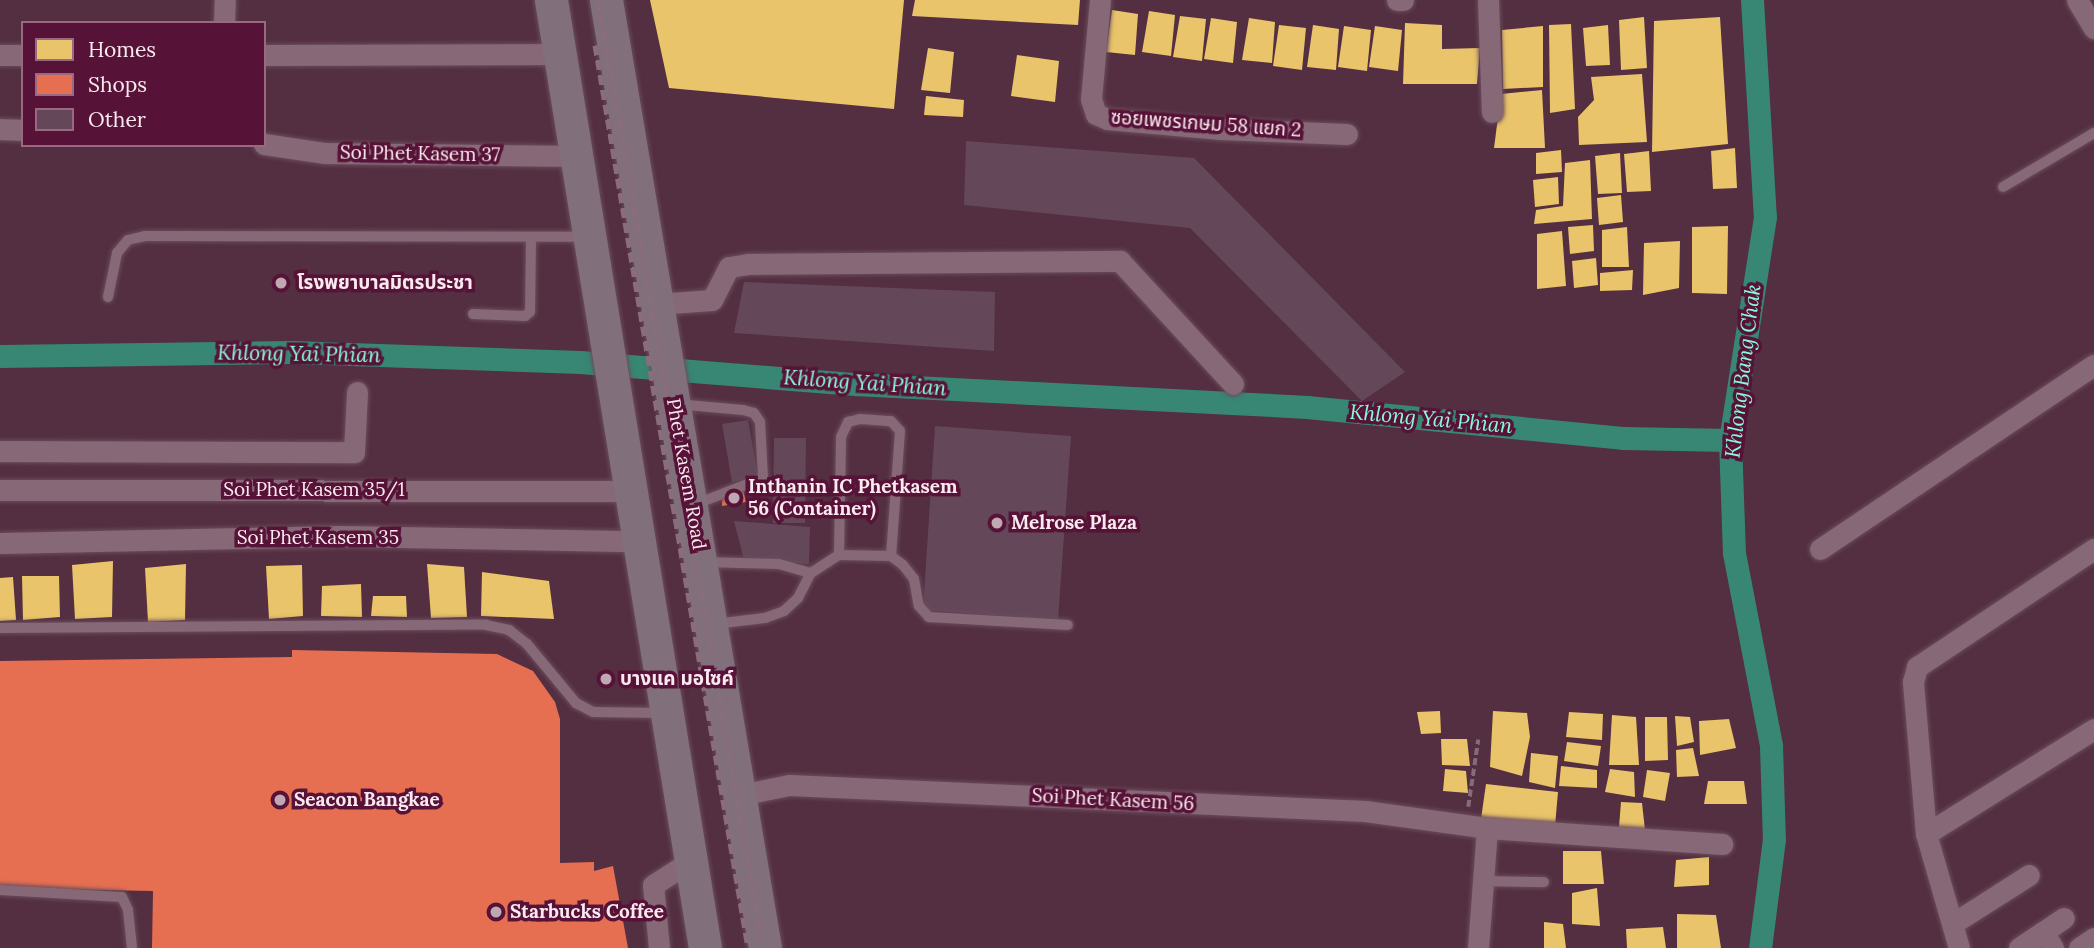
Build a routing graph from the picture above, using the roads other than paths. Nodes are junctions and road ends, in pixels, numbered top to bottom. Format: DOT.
graph roads {
  1 [pos="225,0"];
  2 [pos="551,0"];
  3 [pos="606,0"];
  4 [pos="1100,0"];
  5 [pos="1488,0"];
  6 [pos="2077,0"];
  7 [pos="224,21"];
  8 [pos="2094,28"];
  9 [pos="560,54"];
  10 [pos="0,55"];
  11 [pos="21,55"];
  12 [pos="266,55"];
  13 [pos="1492,112"];
  14 [pos="0,130"];
  15 [pos="21,130"];
  16 [pos="2094,133"];
  17 [pos="1348,134"];
  18 [pos="266,144"];
  19 [pos="576,156"];
  20 [pos="2003,187"];
  21 [pos="530,237"];
  22 [pos="588,237"];
  23 [pos="107,297"];
  24 [pos="657,304"];
  25 [pos="473,314"];
  26 [pos="2094,365"];
  27 [pos="1233,384"];
  28 [pos="357,392"];
  29 [pos="673,401"];
  30 [pos="0,451"];
  31 [pos="334,453"];
  32 [pos="0,490"];
  33 [pos="334,491"];
  34 [pos="627,492"];
  35 [pos="692,505"];
  36 [pos="636,541"];
  37 [pos="0,543"];
  38 [pos="1821,549"];
  39 [pos="2094,549"];
  40 [pos="839,555"];
  41 [pos="891,556"];
  42 [pos="701,562"];
  43 [pos="811,573"];
  44 [pos="712,625"];
  45 [pos="1068,625"];
  46 [pos="0,628"];
  47 [pos="665,713"];
  48 [pos="2094,729"];
  49 [pos="740,795"];
  50 [pos="1476,826"];
  51 [pos="1926,834"];
  52 [pos="1722,844"];
  53 [pos="690,862"];
  54 [pos="2029,874"];
  55 [pos="1484,881"];
  56 [pos="1544,882"];
  57 [pos="0,890"];
  58 [pos="2064,918"];
  59 [pos="1952,924"];
  60 [pos="2094,938"];
  61 [pos="2048,940"];
  62 [pos="1478,943"];
  63 [pos="132,948"];
  64 [pos="659,948"];
  65 [pos="705,948"];
  66 [pos="765,948"];
  67 [pos="1959,948"];
  68 [pos="2019,948"];
  69 [pos="2079,948"];
  1 -- 7 [label="street"];
  2 -- 9 [label="main road"];
  3 -- 24 [label="main road, Phet Kasem Road"];
  4 -- 17 [label="street, ซอยเพชรเกษม 58 แยก 2"];
  5 -- 13 [label="street"];
  6 -- 8 [label="street"];
  9 -- 12 [label="street"];
  9 -- 19 [label="main road"];
  10 -- 11 [label="street"];
  14 -- 15 [label="street"];
  16 -- 20 [label="lane"];
  18 -- 19 [label="street, Soi Phet Kasem 37"];
  19 -- 22 [label="main road"];
  21 -- 22 [label="lane"];
  21 -- 23 [label="lane"];
  21 -- 25 [label="lane"];
  22 -- 34 [label="main road"];
  24 -- 27 [label="street"];
  24 -- 29 [label="main road, Phet Kasem Road"];
  26 -- 38 [label="street"];
  28 -- 31 [label="street"];
  29 -- 35 [label="main road, Phet Kasem Road"];
  29 -- 35 [label="lane"];
  30 -- 31 [label="street"];
  31 -- 33 [label="street"];
  32 -- 33 [label="street, Soi Phet Kasem 35/1"];
  33 -- 34 [label="street, Soi Phet Kasem 35/1"];
  34 -- 36 [label="main road"];
  35 -- 42 [label="main road, Phet Kasem Road"];
  36 -- 37 [label="street, Soi Phet Kasem 35"];
  36 -- 47 [label="main road"];
  39 -- 51 [label="street"];
  40 -- 41 [label="lane"];
  40 -- 41 [label="lane"];
  40 -- 43 [label="lane"];
  41 -- 45 [label="lane"];
  42 -- 43 [label="lane"];
  42 -- 44 [label="main road, Phet Kasem Road"];
  43 -- 44 [label="lane"];
  44 -- 49 [label="main road, Phet Kasem Road"];
  46 -- 47 [label="lane"];
  47 -- 53 [label="main road"];
  48 -- 51 [label="street"];
  49 -- 50 [label="street, Soi Phet Kasem 56"];
  49 -- 66 [label="main road, Phet Kasem Road"];
  50 -- 52 [label="street, Soi Phet Kasem 56"];
  50 -- 55 [label="street"];
  51 -- 59 [label="street"];
  53 -- 64 [label="street"];
  53 -- 65 [label="main road"];
  54 -- 59 [label="street"];
  55 -- 56 [label="lane"];
  55 -- 62 [label="street"];
  57 -- 63 [label="lane"];
  58 -- 61 [label="street"];
  59 -- 67 [label="street"];
  60 -- 69 [label="street"];
  61 -- 68 [label="street"];
}
